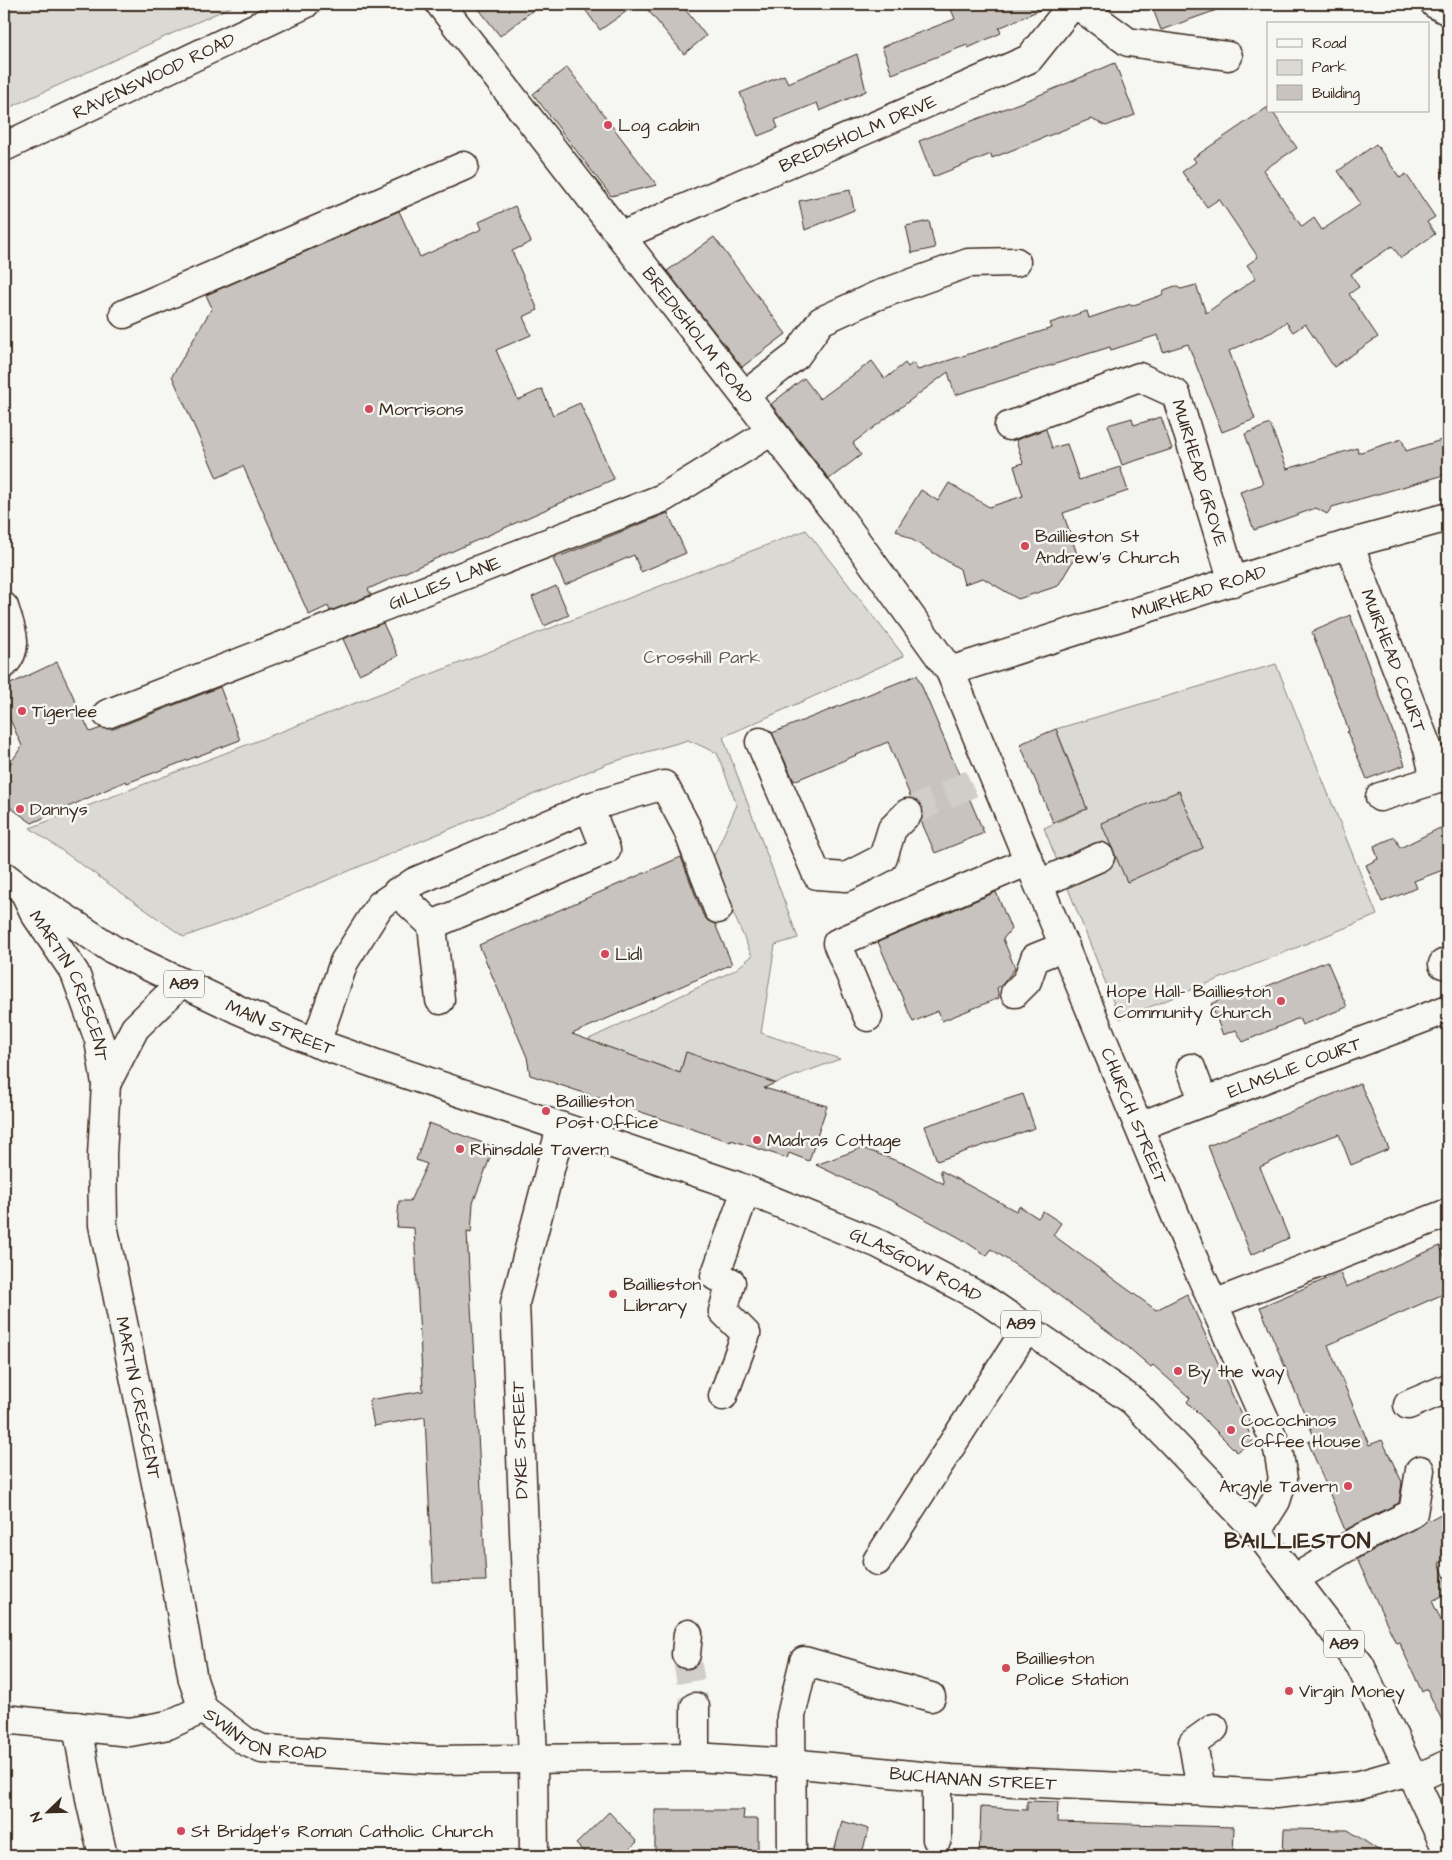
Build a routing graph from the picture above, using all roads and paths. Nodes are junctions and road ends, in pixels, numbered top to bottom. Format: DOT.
graph roads {
  1 [pos="305,4"];
  2 [pos="440,4"];
  3 [pos="1074,4"];
  4 [pos="1435,4"];
  5 [pos="1448,11"];
  6 [pos="1228,56"];
  7 [pos="4,147"];
  8 [pos="464,166"];
  9 [pos="621,236"];
  10 [pos="1016,262"];
  11 [pos="124,314"];
  12 [pos="744,395"];
  13 [pos="1009,426"];
  14 [pos="772,430"];
  15 [pos="1448,517"];
  16 [pos="1348,544"];
  17 [pos="1233,582"];
  18 [pos="4,607"];
  19 [pos="4,664"];
  20 [pos="950,671"];
  21 [pos="108,714"];
  22 [pos="760,742"];
  23 [pos="1380,797"];
  24 [pos="589,807"];
  25 [pos="908,813"];
  26 [pos="1100,857"];
  27 [pos="1034,873"];
  28 [pos="14,883"];
  29 [pos="397,892"];
  30 [pos="718,909"];
  31 [pos="432,925"];
  32 [pos="1065,946"];
  33 [pos="181,983"];
  34 [pos="1015,993"];
  35 [pos="440,1000"];
  36 [pos="1448,1009"];
  37 [pos="868,1017"];
  38 [pos="316,1042"];
  39 [pos="379,1065"];
  40 [pos="1191,1068"];
  41 [pos="106,1084"];
  42 [pos="1204,1102"];
  43 [pos="1140,1126"];
  44 [pos="561,1127"];
  45 [pos="746,1190"];
  46 [pos="1448,1214"];
  47 [pos="1214,1304"];
  48 [pos="1027,1328"];
  49 [pos="1448,1388"];
  50 [pos="723,1396"];
  51 [pos="1408,1404"];
  52 [pos="1420,1470"];
  53 [pos="1257,1532"];
  54 [pos="877,1561"];
  55 [pos="1294,1579"];
  56 [pos="931,1697"];
  57 [pos="695,1708"];
  58 [pos="203,1709"];
  59 [pos="4,1719"];
  60 [pos="77,1726"];
  61 [pos="1214,1728"];
  62 [pos="696,1757"];
  63 [pos="533,1759"];
  64 [pos="790,1762"];
  65 [pos="1448,1764"];
  66 [pos="1413,1774"];
  67 [pos="937,1778"];
  68 [pos="1201,1790"];
  69 [pos="937,1839"];
  70 [pos="1448,1852"];
  71 [pos="104,1856"];
  72 [pos="534,1856"];
  73 [pos="792,1856"];
  1 -- 7 [label="street, RAVENSWOOD ROAD"];
  2 -- 9 [label="street, BREDISHOLM ROAD"];
  3 -- 6 [label="street, BREDISHOLM DRIVE"];
  3 -- 9 [label="street, BREDISHOLM DRIVE"];
  4 -- 5 [label="street"];
  8 -- 11 [label="street"];
  9 -- 12 [label="street, BREDISHOLM ROAD"];
  10 -- 12 [label="street"];
  12 -- 14 [label="street, BREDISHOLM ROAD"];
  13 -- 17 [label="street, MUIRHEAD GROVE"];
  14 -- 20 [label="street, BREDISHOLM ROAD"];
  14 -- 21 [label="street, GILLIES LANE"];
  15 -- 16 [label="street, MUIRHEAD ROAD"];
  16 -- 17 [label="street, MUIRHEAD ROAD"];
  16 -- 23 [label="street, MUIRHEAD COURT"];
  17 -- 20 [label="street, MUIRHEAD ROAD"];
  18 -- 19 [label="street"];
  20 -- 27 [label="street, CHURCH STREET"];
  22 -- 25 [label="street"];
  24 -- 29 [label="street"];
  24 -- 30 [label="street"];
  24 -- 31 [label="street"];
  26 -- 27 [label="street"];
  27 -- 32 [label="street, CHURCH STREET"];
  27 -- 37 [label="street"];
  28 -- 33 [label="street, MAIN STREET / A89"];
  28 -- 41 [label="street, MARTIN CRESCENT"];
  29 -- 31 [label="street"];
  29 -- 38 [label="street"];
  31 -- 35 [label="street"];
  32 -- 34 [label="street"];
  32 -- 43 [label="street, CHURCH STREET"];
  33 -- 38 [label="street, MAIN STREET / A89"];
  33 -- 41 [label="street, MARTIN CRESCENT"];
  36 -- 42 [label="street, ELMSLIE COURT"];
  38 -- 39 [label="street, MAIN STREET / A89"];
  39 -- 44 [label="street, GLASGOW ROAD / A89"];
  40 -- 42 [label="street"];
  41 -- 58 [label="street, MARTIN CRESCENT"];
  42 -- 43 [label="street, ELMSLIE COURT"];
  43 -- 47 [label="street, CHURCH STREET"];
  44 -- 45 [label="street, GLASGOW ROAD / A89"];
  44 -- 63 [label="street, DYKE STREET"];
  45 -- 48 [label="street, GLASGOW ROAD / A89"];
  45 -- 50 [label="street"];
  46 -- 47 [label="street"];
  47 -- 53 [label="street, CHURCH STREET"];
  48 -- 53 [label="street, GLASGOW ROAD / A89"];
  48 -- 54 [label="street"];
  49 -- 51 [label="street"];
  52 -- 55 [label="street"];
  53 -- 55 [label="street, GLASGOW ROAD / A89"];
  55 -- 66 [label="street, GLASGOW ROAD / A89"];
  56 -- 64 [label="street"];
  57 -- 62 [label="street"];
  58 -- 60 [label="street, SWINTON ROAD"];
  58 -- 63 [label="street, SWINTON ROAD"];
  59 -- 60 [label="street, SWINTON ROAD"];
  60 -- 71 [label="street"];
  61 -- 68 [label="street"];
  62 -- 63 [label="street, BUCHANAN STREET"];
  62 -- 64 [label="street, BUCHANAN STREET"];
  63 -- 72 [label="street, DYKE STREET"];
  64 -- 67 [label="street, BUCHANAN STREET"];
  64 -- 73 [label="street"];
  65 -- 66 [label="street, BUCHANAN STREET"];
  66 -- 68 [label="street, BUCHANAN STREET"];
  66 -- 70 [label="street, GLASGOW ROAD / A89"];
  67 -- 68 [label="street, BUCHANAN STREET"];
  67 -- 69 [label="street"];
}
